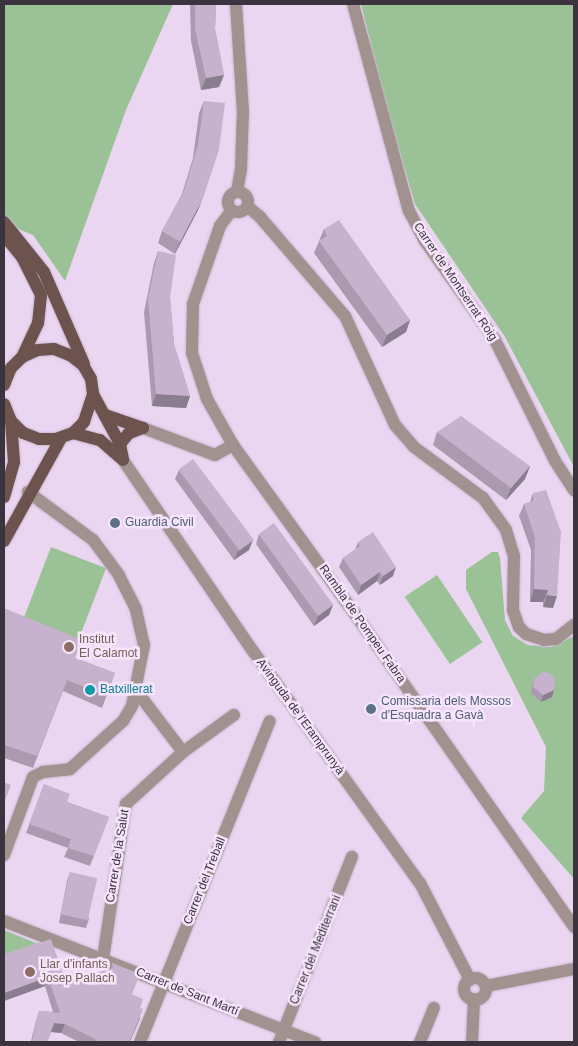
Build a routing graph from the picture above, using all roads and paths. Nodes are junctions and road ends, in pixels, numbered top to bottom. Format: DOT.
graph roads {
  1 [pos="236,4"];
  2 [pos="353,4"];
  3 [pos="237,192"];
  4 [pos="247,206"];
  5 [pos="232,210"];
  6 [pos="4,222"];
  7 [pos="4,235"];
  8 [pos="22,357"];
  9 [pos="7,370"];
  10 [pos="86,370"];
  11 [pos="4,385"];
  12 [pos="93,394"];
  13 [pos="6,412"];
  14 [pos="105,415"];
  15 [pos="143,428"];
  16 [pos="67,435"];
  17 [pos="120,444"];
  18 [pos="233,445"];
  19 [pos="122,460"];
  20 [pos="574,490"];
  21 [pos="28,492"];
  22 [pos="4,497"];
  23 [pos="4,541"];
  24 [pos="574,625"];
  25 [pos="137,687"];
  26 [pos="234,714"];
  27 [pos="270,721"];
  28 [pos="183,752"];
  29 [pos="4,855"];
  30 [pos="352,857"];
  31 [pos="4,921"];
  32 [pos="574,927"];
  33 [pos="103,959"];
  34 [pos="574,969"];
  35 [pos="470,980"];
  36 [pos="164,984"];
  37 [pos="486,986"];
  38 [pos="474,1000"];
  39 [pos="434,1008"];
  40 [pos="281,1036"];
  41 [pos="142,1041"];
  42 [pos="315,1042"];
  43 [pos="420,1042"];
  44 [pos="472,1042"];
  1 -- 3 [label="street"];
  2 -- 20 [label="street, Carrer de Montserrat Roig"];
  3 -- 4 [label="street"];
  3 -- 5 [label="street"];
  4 -- 5 [label="street"];
  4 -- 24 [label="street"];
  5 -- 18 [label="street, Rambla de Pompeu Fabra"];
  6 -- 10 [label="main road"];
  7 -- 8 [label="main road"];
  8 -- 9 [label="main road"];
  8 -- 10 [label="main road"];
  9 -- 11 [label="main road"];
  10 -- 12 [label="main road"];
  12 -- 14 [label="main road"];
  12 -- 16 [label="main road"];
  13 -- 16 [label="main road"];
  13 -- 22 [label="main road"];
  14 -- 15 [label="main road"];
  14 -- 17 [label="main road"];
  15 -- 17 [label="main road"];
  15 -- 18 [label="street"];
  16 -- 19 [label="main road"];
  16 -- 21 [label="main road"];
  17 -- 19 [label="main road"];
  18 -- 32 [label="street, Rambla de Pompeu Fabra"];
  19 -- 35 [label="street, Avinguda de l'Eramprunyà"];
  21 -- 23 [label="main road"];
  21 -- 25 [label="street"];
  25 -- 28 [label="street"];
  25 -- 29 [label="street"];
  26 -- 28 [label="street, Carrer de la Salut"];
  27 -- 36 [label="street, Carrer del Treball"];
  28 -- 33 [label="street, Carrer de la Salut"];
  30 -- 40 [label="street, Carrer del Mediterrani"];
  31 -- 33 [label="street, Carrer de Sant Martí"];
  33 -- 36 [label="street, Carrer de Sant Martí"];
  34 -- 37 [label="street"];
  35 -- 37 [label="street"];
  35 -- 38 [label="street"];
  36 -- 40 [label="street, Carrer de Sant Martí"];
  36 -- 41 [label="street, Carrer del Treball"];
  37 -- 38 [label="street"];
  38 -- 44 [label="street"];
  39 -- 43 [label="street"];
  40 -- 42 [label="street, Carrer de Sant Martí"];
}
